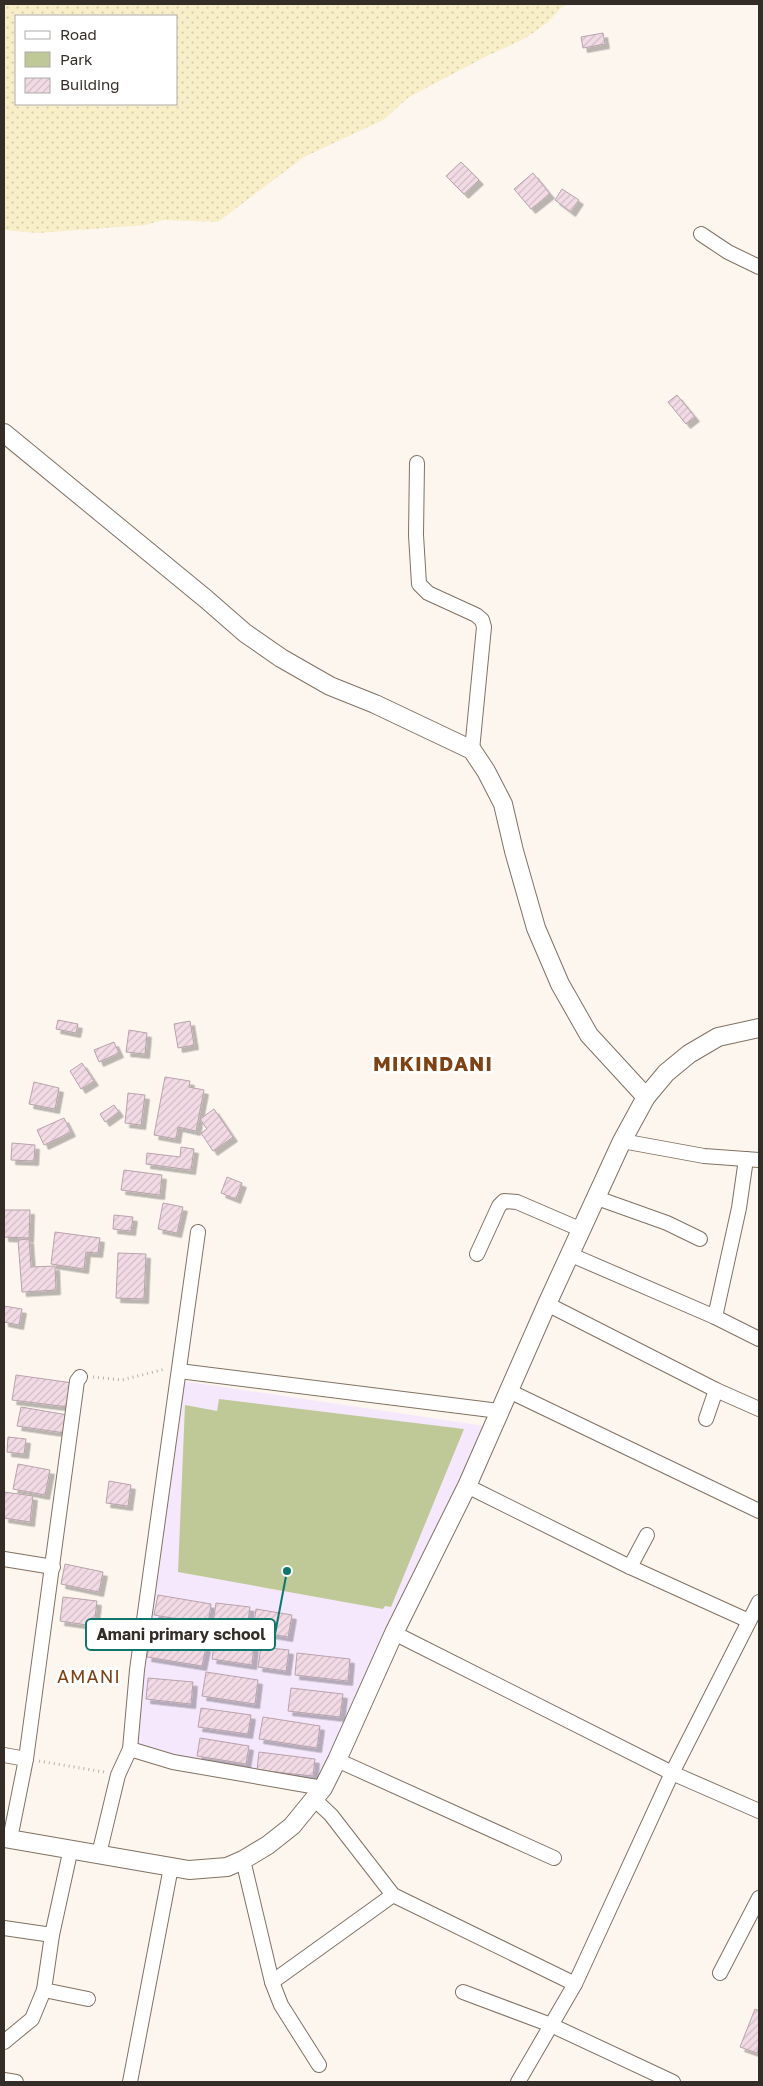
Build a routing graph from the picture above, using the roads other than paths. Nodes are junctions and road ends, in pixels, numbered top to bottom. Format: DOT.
graph roads {
  1 [pos="701,234"];
  2 [pos="759,267"];
  3 [pos="4,433"];
  4 [pos="417,463"];
  5 [pos="472,750"];
  6 [pos="759,1028"];
  7 [pos="646,1097"];
  8 [pos="622,1141"];
  9 [pos="753,1160"];
  10 [pos="596,1198"];
  11 [pos="582,1230"];
  12 [pos="198,1232"];
  13 [pos="700,1239"];
  14 [pos="478,1254"];
  15 [pos="569,1254"];
  16 [pos="546,1304"];
  17 [pos="714,1317"];
  18 [pos="759,1339"];
  19 [pos="179,1370"];
  20 [pos="80,1378"];
  21 [pos="716,1390"];
  22 [pos="509,1391"];
  23 [pos="759,1409"];
  24 [pos="499,1410"];
  25 [pos="706,1419"];
  26 [pos="467,1486"];
  27 [pos="759,1511"];
  28 [pos="647,1535"];
  29 [pos="4,1559"];
  30 [pos="53,1567"];
  31 [pos="630,1567"];
  32 [pos="759,1602"];
  33 [pos="749,1621"];
  34 [pos="394,1633"];
  35 [pos="130,1749"];
  36 [pos="4,1755"];
  37 [pos="26,1759"];
  38 [pos="337,1760"];
  39 [pos="672,1773"];
  40 [pos="318,1793"];
  41 [pos="759,1810"];
  42 [pos="7,1838"];
  43 [pos="70,1848"];
  44 [pos="99,1854"];
  45 [pos="554,1858"];
  46 [pos="243,1860"];
  47 [pos="172,1867"];
  48 [pos="393,1895"];
  49 [pos="759,1898"];
  50 [pos="4,1928"];
  51 [pos="52,1936"];
  52 [pos="720,1973"];
  53 [pos="272,1982"];
  54 [pos="575,1984"];
  55 [pos="44,1990"];
  56 [pos="463,1992"];
  57 [pos="88,1999"];
  58 [pos="551,2025"];
  59 [pos="4,2042"];
  60 [pos="319,2065"];
  61 [pos="4,2080"];
  62 [pos="16,2082"];
  63 [pos="130,2082"];
  64 [pos="518,2082"];
  65 [pos="673,2082"];
  1 -- 2 [label="street"];
  3 -- 5 [label="street"];
  4 -- 5 [label="street"];
  5 -- 7 [label="street"];
  6 -- 7 [label="street"];
  7 -- 8 [label="street"];
  8 -- 9 [label="street"];
  8 -- 10 [label="street"];
  9 -- 17 [label="street"];
  10 -- 11 [label="street"];
  10 -- 13 [label="street"];
  11 -- 14 [label="street"];
  11 -- 15 [label="street"];
  12 -- 19 [label="street"];
  15 -- 16 [label="street"];
  15 -- 17 [label="street"];
  16 -- 21 [label="street"];
  16 -- 22 [label="street"];
  17 -- 18 [label="street"];
  19 -- 24 [label="street"];
  19 -- 35 [label="street"];
  20 -- 30 [label="street"];
  21 -- 23 [label="street"];
  21 -- 25 [label="street"];
  22 -- 24 [label="street"];
  22 -- 27 [label="street"];
  24 -- 26 [label="street"];
  26 -- 31 [label="street"];
  26 -- 34 [label="street"];
  28 -- 31 [label="street"];
  29 -- 30 [label="street"];
  30 -- 37 [label="street"];
  31 -- 33 [label="street"];
  32 -- 33 [label="street"];
  33 -- 39 [label="street"];
  34 -- 38 [label="street"];
  34 -- 39 [label="street"];
  35 -- 40 [label="street"];
  35 -- 44 [label="street"];
  36 -- 37 [label="street"];
  37 -- 42 [label="street"];
  38 -- 40 [label="street"];
  38 -- 45 [label="street"];
  39 -- 41 [label="street"];
  39 -- 54 [label="street"];
  40 -- 46 [label="street"];
  40 -- 48 [label="street"];
  42 -- 43 [label="street"];
  43 -- 44 [label="street"];
  43 -- 51 [label="street"];
  44 -- 47 [label="street"];
  46 -- 47 [label="street"];
  46 -- 53 [label="street"];
  47 -- 63 [label="street"];
  48 -- 53 [label="street"];
  48 -- 54 [label="street"];
  49 -- 52 [label="street"];
  50 -- 51 [label="street"];
  51 -- 55 [label="street"];
  53 -- 60 [label="street"];
  54 -- 58 [label="street"];
  55 -- 57 [label="street"];
  55 -- 59 [label="street"];
  56 -- 58 [label="street"];
  58 -- 64 [label="street"];
  58 -- 65 [label="street"];
  61 -- 62 [label="street"];
}
